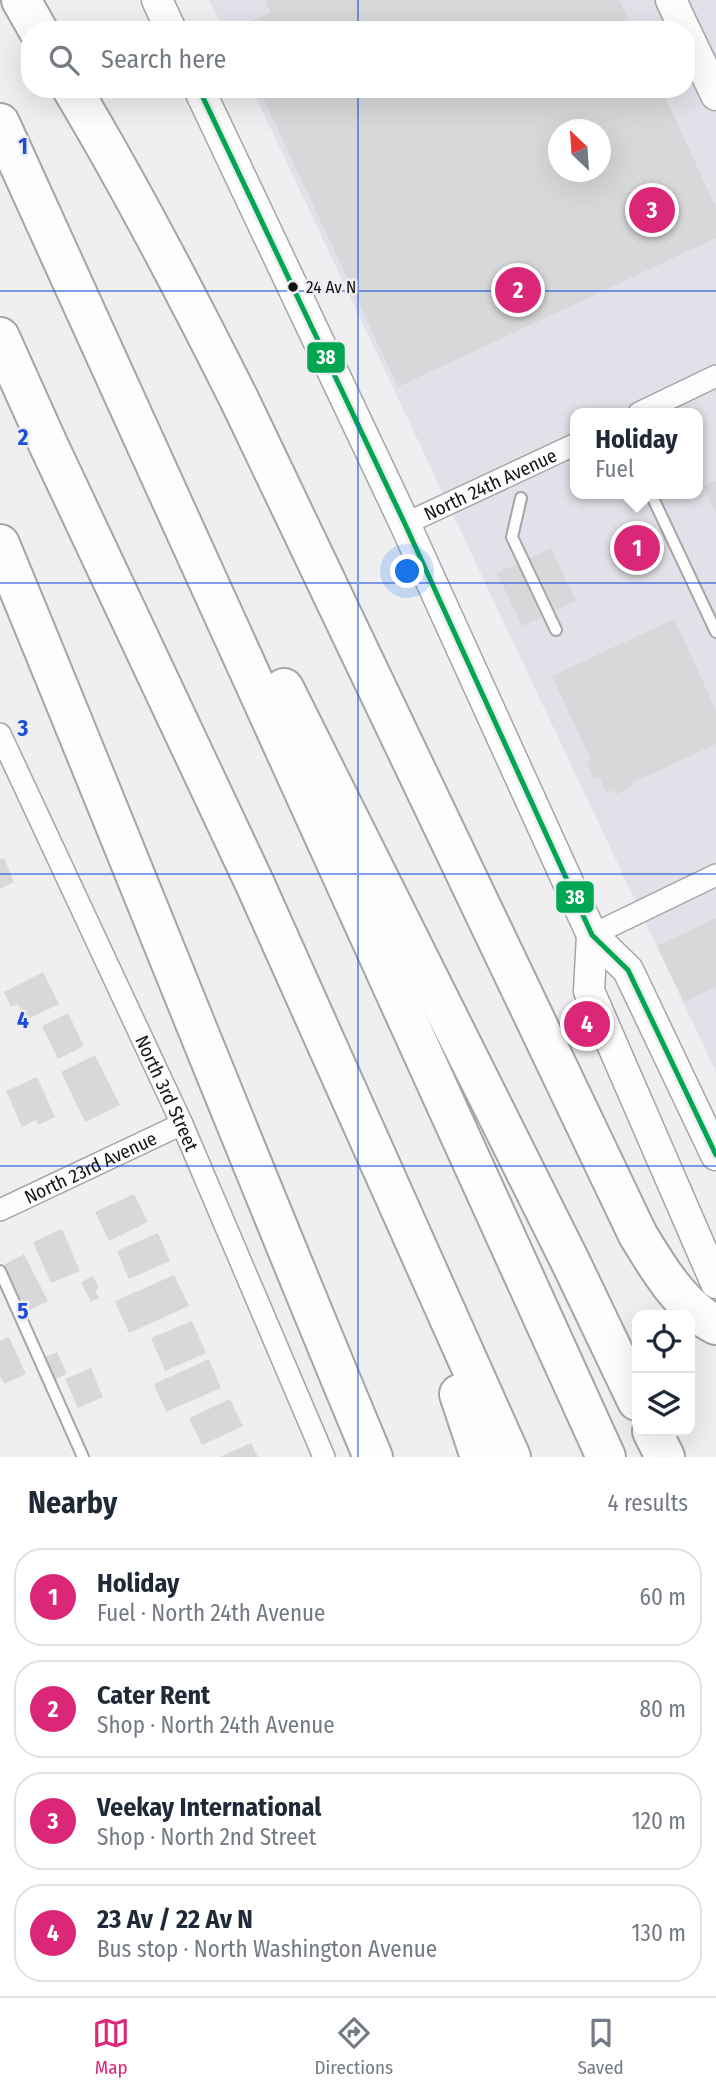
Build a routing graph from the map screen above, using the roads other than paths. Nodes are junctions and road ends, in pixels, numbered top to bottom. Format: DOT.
graph roads {
  1 [pos="21,0"];
  2 [pos="157,0"];
  3 [pos="671,0"];
  4 [pos="33,21"];
  5 [pos="167,21"];
  6 [pos="681,21"];
  7 [pos="695,50"];
  8 [pos="716,95"];
  9 [pos="77,98"];
  10 [pos="203,98"];
  11 [pos="0,121"];
  12 [pos="0,337"];
  13 [pos="716,376"];
  14 [pos="649,408"];
  15 [pos="570,447"];
  16 [pos="521,498"];
  17 [pos="653,499"];
  18 [pos="405,524"];
  19 [pos="0,544"];
  20 [pos="556,630"];
  21 [pos="716,632"];
  22 [pos="0,734"];
  23 [pos="716,875"];
  24 [pos="592,935"];
  25 [pos="182,1124"];
  26 [pos="715,1149"];
  27 [pos="374,1151"];
  28 [pos="0,1210"];
  29 [pos="0,1271"];
  30 [pos="716,1283"];
  31 [pos="716,1325"];
  32 [pos="632,1391"];
  33 [pos="654,1436"];
  34 [pos="83,1457"];
  35 [pos="324,1457"];
  36 [pos="373,1457"];
  37 [pos="480,1457"];
  38 [pos="511,1457"];
  39 [pos="606,1457"];
  40 [pos="665,1457"];
  1 -- 4 [label="highway"];
  2 -- 5 [label="street"];
  3 -- 6 [label="street"];
  7 -- 8 [label="street"];
  9 -- 31 [label="highway"];
  10 -- 18 [label="street"];
  11 -- 32 [label="highway"];
  11 -- 39 [label="highway"];
  12 -- 27 [label="highway"];
  13 -- 14 [label="street"];
  15 -- 18 [label="street, North 24th Avenue"];
  16 -- 20 [label="lane"];
  17 -- 21 [label="lane"];
  18 -- 24 [label="street"];
  19 -- 36 [label="highway"];
  22 -- 25 [label="street, North 3rd Street"];
  23 -- 24 [label="street"];
  24 -- 26 [label="street"];
  24 -- 30 [label="street"];
  25 -- 28 [label="street, North 23rd Avenue"];
  25 -- 35 [label="street, North 3rd Street"];
  27 -- 37 [label="highway"];
  27 -- 38 [label="highway"];
  29 -- 34 [label="lane"];
  33 -- 40 [label="highway"];
}
